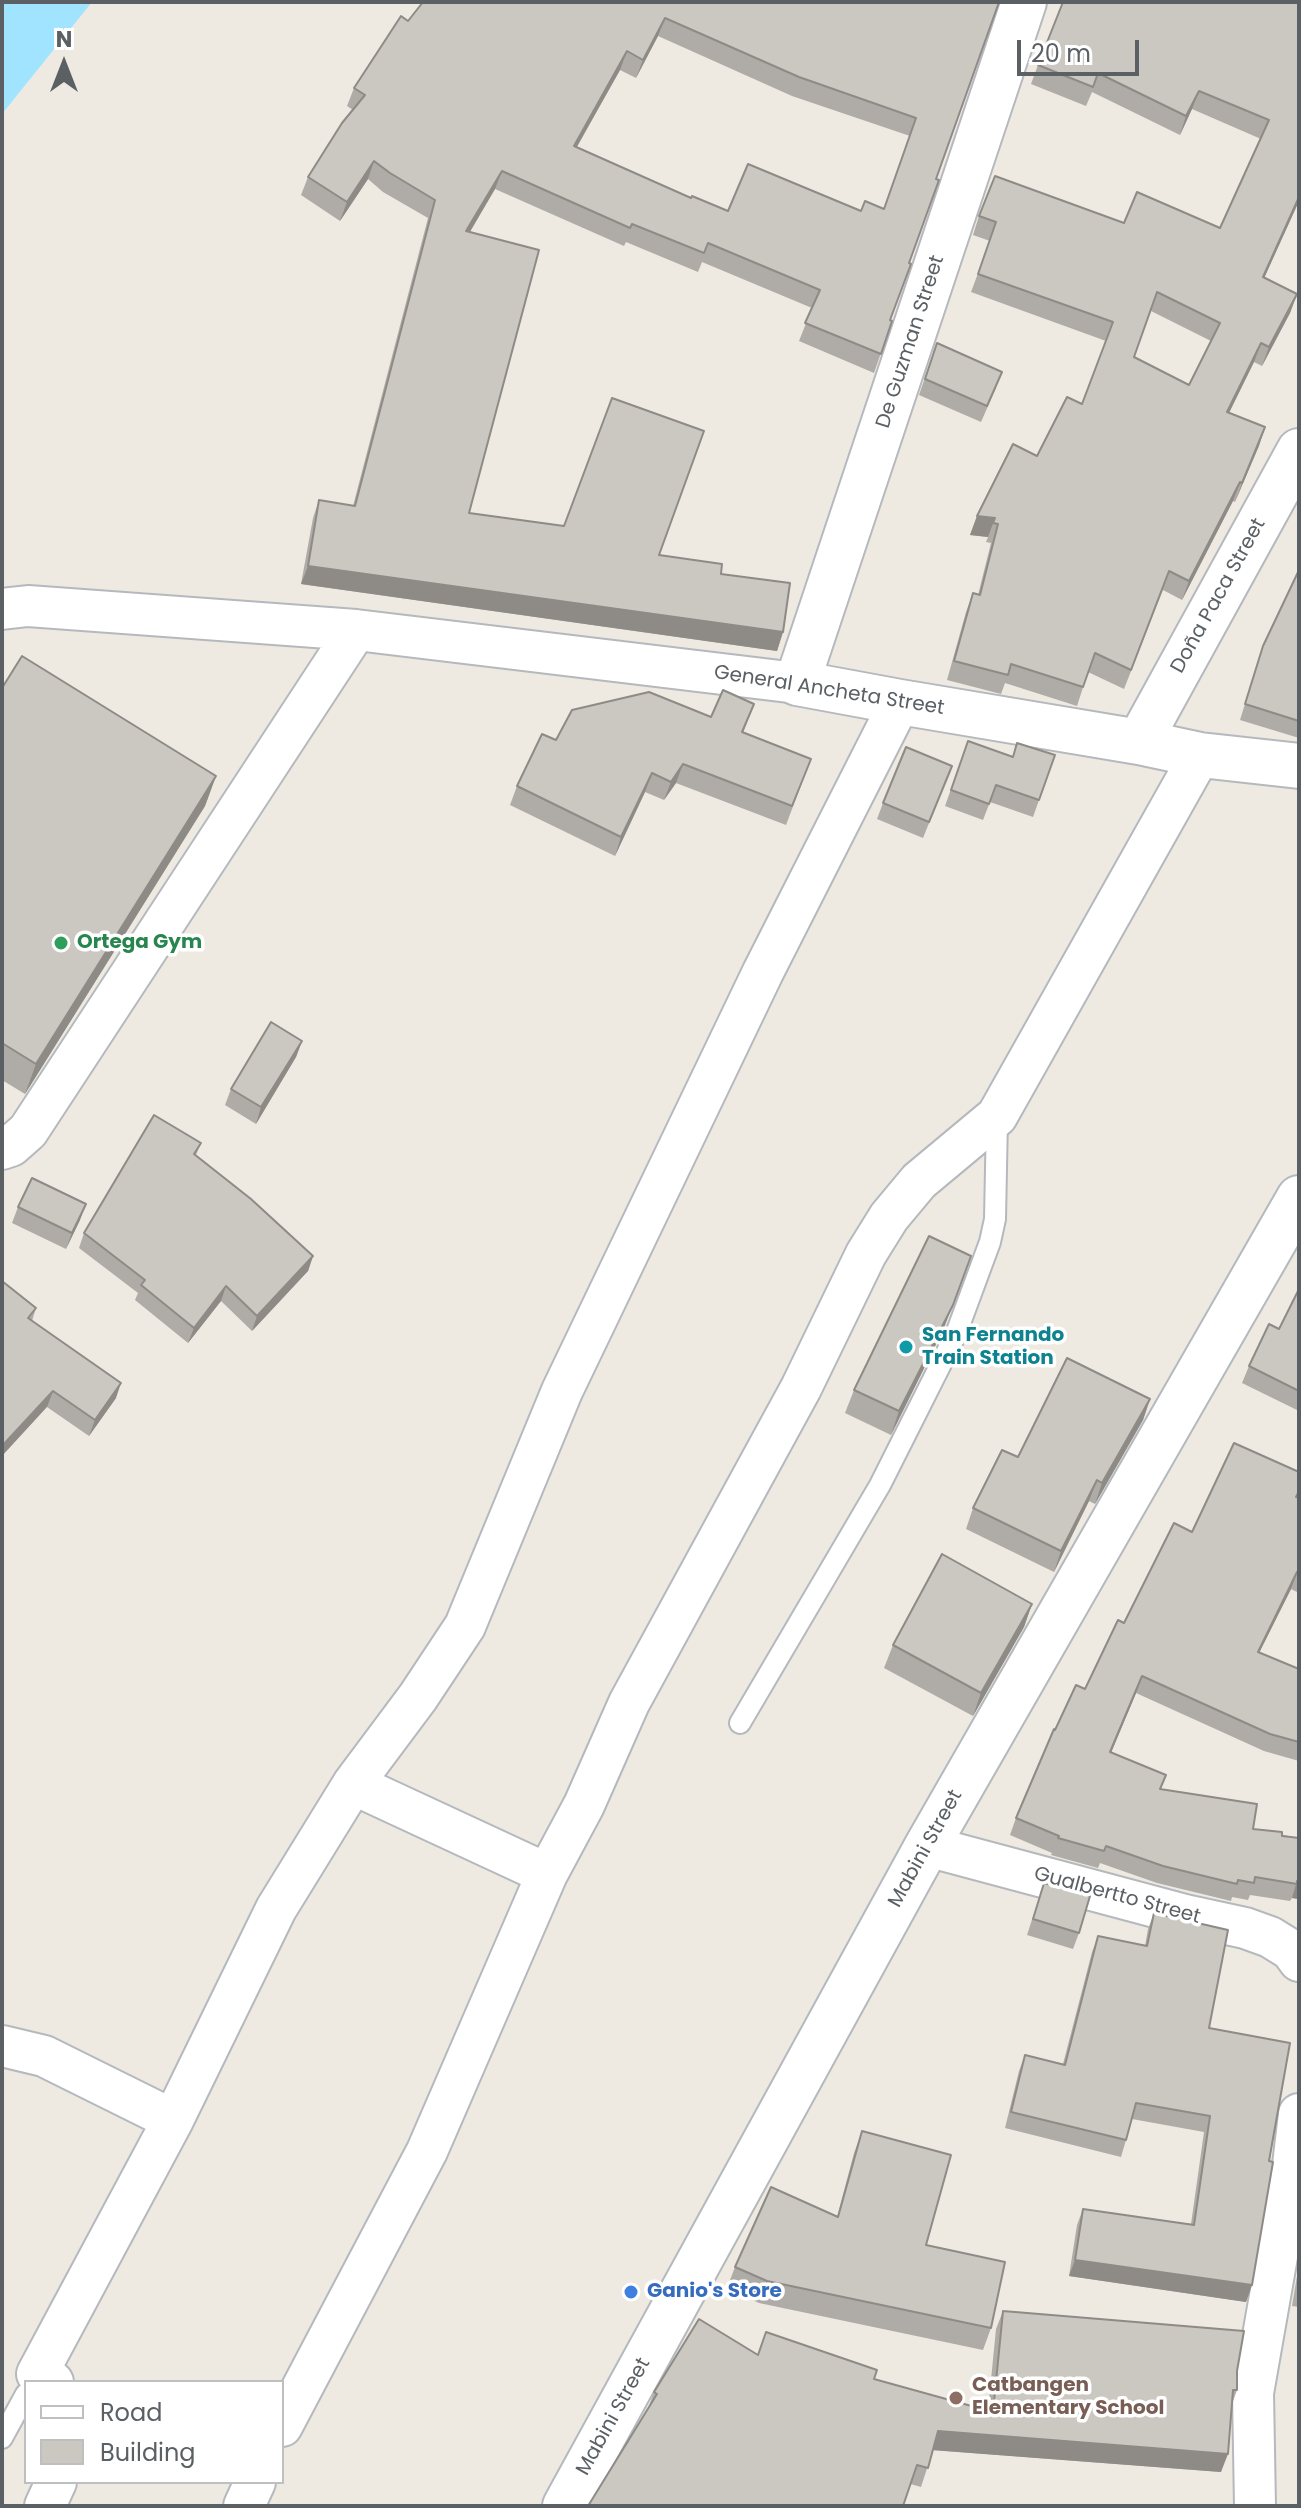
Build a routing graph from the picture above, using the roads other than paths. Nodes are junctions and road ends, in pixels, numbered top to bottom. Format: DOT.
graph roads {
  1 [pos="1024,2"];
  2 [pos="1299,451"];
  3 [pos="2,609"];
  4 [pos="356,630"];
  5 [pos="797,683"];
  6 [pos="900,702"];
  7 [pos="1139,742"];
  8 [pos="1200,755"];
  9 [pos="1299,766"];
  10 [pos="997,1116"];
  11 [pos="2,1149"];
  12 [pos="1299,1198"];
  13 [pos="740,1723"];
  14 [pos="353,1784"];
  15 [pos="927,1846"];
  16 [pos="547,1874"];
  17 [pos="1299,1961"];
  18 [pos="2,2046"];
  19 [pos="1299,2114"];
  20 [pos="173,2120"];
  21 [pos="39,2380"];
  22 [pos="24,2403"];
  23 [pos="284,2422"];
  24 [pos="2,2438"];
  25 [pos="55,2484"];
  26 [pos="254,2484"];
  27 [pos="45,2506"];
  28 [pos="244,2506"];
  29 [pos="565,2506"];
  30 [pos="1255,2506"];
  1 -- 5 [label="street, De Guzman Street"];
  2 -- 7 [label="street, Doña Paca Street"];
  3 -- 4 [label="street, General Ancheta Street"];
  4 -- 5 [label="street, General Ancheta Street"];
  4 -- 11 [label="street"];
  5 -- 6 [label="street, General Ancheta Street"];
  6 -- 7 [label="street, General Ancheta Street"];
  6 -- 14 [label="street"];
  7 -- 8 [label="street, General Ancheta Street"];
  8 -- 9 [label="street, General Ancheta Street"];
  8 -- 10 [label="street"];
  10 -- 13 [label="lane"];
  10 -- 16 [label="street"];
  12 -- 15 [label="street, Mabini Street"];
  14 -- 16 [label="street"];
  14 -- 20 [label="street"];
  15 -- 17 [label="street, Gualbertto Street"];
  15 -- 29 [label="street, Mabini Street"];
  16 -- 23 [label="street"];
  18 -- 20 [label="street"];
  19 -- 30 [label="street"];
  20 -- 21 [label="street"];
  22 -- 24 [label="lane"];
  25 -- 27 [label="street"];
  26 -- 28 [label="street"];
}
